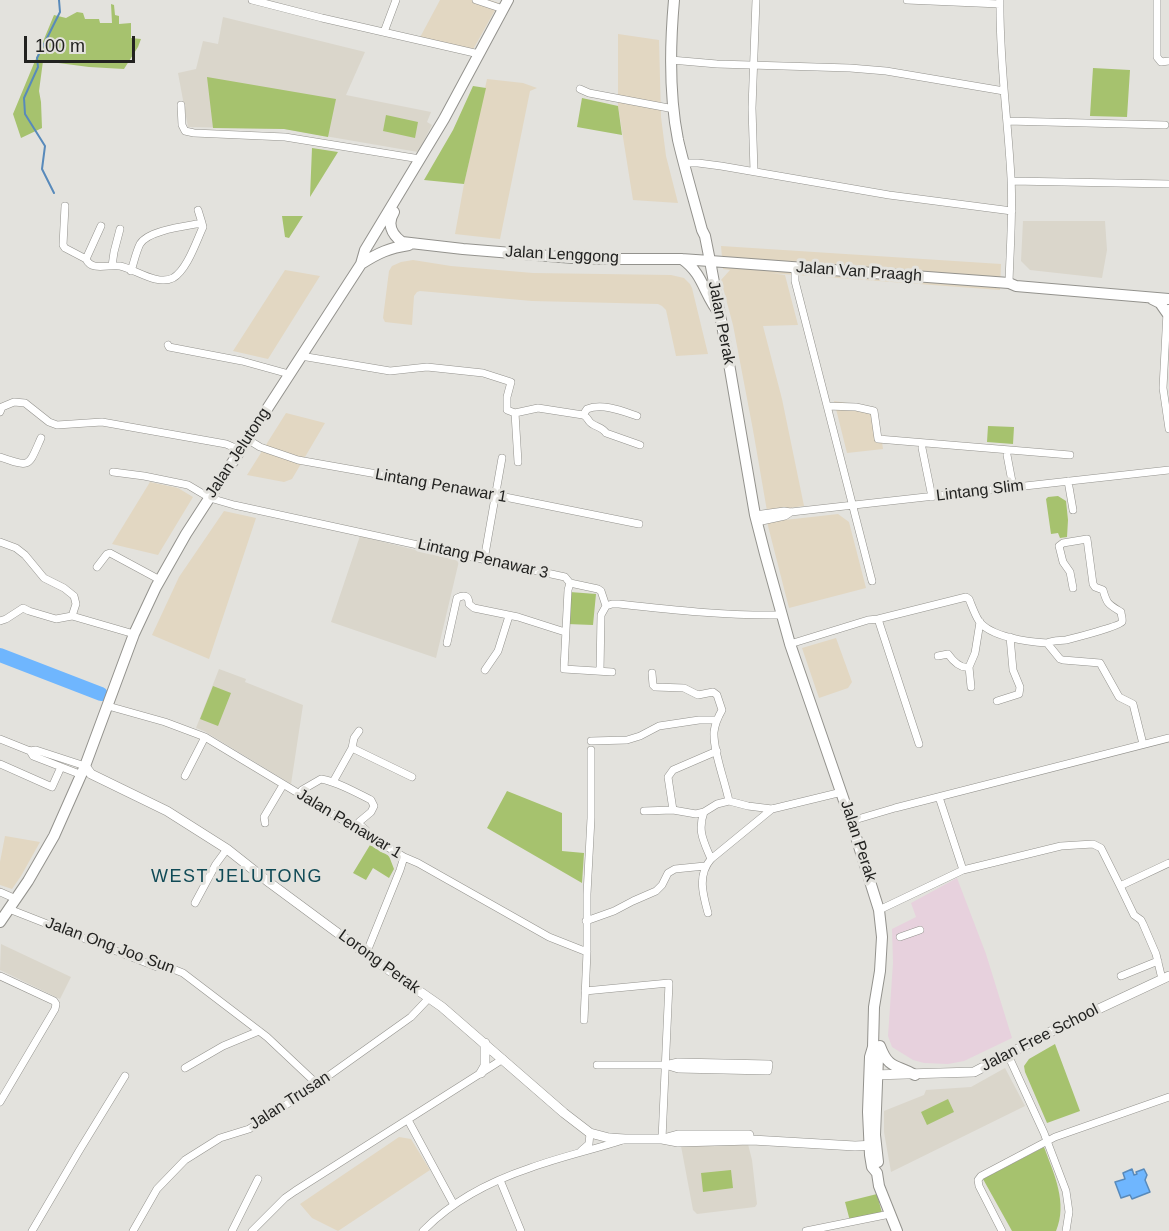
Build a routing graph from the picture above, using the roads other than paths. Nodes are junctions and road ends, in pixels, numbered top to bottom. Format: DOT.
graph roads {
  1 [pos="252,0"];
  2 [pos="396,0"];
  3 [pos="476,0"];
  4 [pos="669,0"];
  5 [pos="674,0"];
  6 [pos="756,0"];
  7 [pos="907,0"];
  8 [pos="1157,1"];
  9 [pos="1000,2"];
  10 [pos="505,4"];
  11 [pos="673,12"];
  12 [pos="384,32"];
  13 [pos="479,54"];
  14 [pos="671,60"];
  15 [pos="1169,62"];
  16 [pos="753,65"];
  17 [pos="580,89"];
  18 [pos="1004,91"];
  19 [pos="181,105"];
  20 [pos="674,109"];
  21 [pos="449,110"];
  22 [pos="1007,120"];
  23 [pos="1165,125"];
  24 [pos="420,159"];
  25 [pos="684,163"];
  26 [pos="754,171"];
  27 [pos="1012,181"];
  28 [pos="1169,184"];
  29 [pos="65,206"];
  30 [pos="198,210"];
  31 [pos="1012,211"];
  32 [pos="202,223"];
  33 [pos="101,226"];
  34 [pos="120,229"];
  35 [pos="415,244"];
  36 [pos="86,259"];
  37 [pos="681,259"];
  38 [pos="706,260"];
  39 [pos="361,264"];
  40 [pos="112,266"];
  41 [pos="795,267"];
  42 [pos="131,271"];
  43 [pos="1009,283"];
  44 [pos="1168,302"];
  45 [pos="720,315"];
  46 [pos="168,345"];
  47 [pos="301,356"];
  48 [pos="289,374"];
  49 [pos="827,406"];
  50 [pos="0,412"];
  51 [pos="515,413"];
  52 [pos="583,415"];
  53 [pos="637,416"];
  54 [pos="1169,429"];
  55 [pos="41,438"];
  56 [pos="247,439"];
  57 [pos="640,445"];
  58 [pos="922,448"];
  59 [pos="240,450"];
  60 [pos="1007,455"];
  61 [pos="1070,455"];
  62 [pos="0,457"];
  63 [pos="502,458"];
  64 [pos="518,462"];
  65 [pos="1169,470"];
  66 [pos="113,471"];
  67 [pos="1068,481"];
  68 [pos="1013,488"];
  69 [pos="495,495"];
  70 [pos="932,497"];
  71 [pos="210,498"];
  72 [pos="853,506"];
  73 [pos="1073,510"];
  74 [pos="756,518"];
  75 [pos="639,524"];
  76 [pos="0,542"];
  77 [pos="484,560"];
  78 [pos="97,567"];
  79 [pos="160,580"];
  80 [pos="872,581"];
  81 [pos="570,583"];
  82 [pos="1073,588"];
  83 [pos="606,606"];
  84 [pos="781,615"];
  85 [pos="72,616"];
  86 [pos="509,616"];
  87 [pos="878,619"];
  88 [pos="0,621"];
  89 [pos="980,622"];
  90 [pos="565,632"];
  91 [pos="135,634"];
  92 [pos="1010,637"];
  93 [pos="447,643"];
  94 [pos="1047,643"];
  95 [pos="790,644"];
  96 [pos="938,656"];
  97 [pos="969,667"];
  98 [pos="485,670"];
  99 [pos="600,671"];
  100 [pos="612,672"];
  101 [pos="652,673"];
  102 [pos="971,687"];
  103 [pos="997,701"];
  104 [pos="108,706"];
  105 [pos="716,720"];
  106 [pos="359,731"];
  107 [pos="205,737"];
  108 [pos="1169,738"];
  109 [pos="0,739"];
  110 [pos="591,741"];
  111 [pos="919,744"];
  112 [pos="1143,744"];
  113 [pos="352,748"];
  114 [pos="591,750"];
  115 [pos="30,751"];
  116 [pos="717,751"];
  117 [pos="0,764"];
  118 [pos="61,767"];
  119 [pos="86,772"];
  120 [pos="185,776"];
  121 [pos="412,777"];
  122 [pos="333,782"];
  123 [pos="284,784"];
  124 [pos="302,790"];
  125 [pos="842,792"];
  126 [pos="939,797"];
  127 [pos="729,801"];
  128 [pos="772,809"];
  129 [pos="673,810"];
  130 [pos="645,811"];
  131 [pos="704,812"];
  132 [pos="851,821"];
  133 [pos="265,823"];
  134 [pos="227,849"];
  135 [pos="404,857"];
  136 [pos="711,860"];
  137 [pos="1169,863"];
  138 [pos="705,866"];
  139 [pos="963,870"];
  140 [pos="1120,886"];
  141 [pos="0,892"];
  142 [pos="16,899"];
  143 [pos="195,903"];
  144 [pos="9,909"];
  145 [pos="879,910"];
  146 [pos="708,913"];
  147 [pos="586,921"];
  148 [pos="0,922"];
  149 [pos="920,930"];
  150 [pos="900,937"];
  151 [pos="587,952"];
  152 [pos="366,954"];
  153 [pos="1158,961"];
  154 [pos="0,976"];
  155 [pos="1121,976"];
  156 [pos="1165,978"];
  157 [pos="585,991"];
  158 [pos="429,998"];
  159 [pos="584,1020"];
  160 [pos="259,1031"];
  161 [pos="873,1033"];
  162 [pos="485,1043"];
  163 [pos="1008,1055"];
  164 [pos="503,1059"];
  165 [pos="597,1065"];
  166 [pos="665,1065"];
  167 [pos="185,1068"];
  168 [pos="481,1073"];
  169 [pos="873,1075"];
  170 [pos="915,1075"];
  171 [pos="125,1076"];
  172 [pos="317,1084"];
  173 [pos="1169,1097"];
  174 [pos="0,1102"];
  175 [pos="408,1119"];
  176 [pos="868,1127"];
  177 [pos="590,1133"];
  178 [pos="625,1139"];
  179 [pos="662,1139"];
  180 [pos="1047,1142"];
  181 [pos="872,1145"];
  182 [pos="576,1154"];
  183 [pos="258,1179"];
  184 [pos="500,1180"];
  185 [pos="454,1205"];
  186 [pos="890,1214"];
  187 [pos="32,1231"];
  188 [pos="133,1231"];
  189 [pos="232,1231"];
  190 [pos="252,1231"];
  191 [pos="423,1231"];
  192 [pos="521,1231"];
  193 [pos="806,1231"];
  194 [pos="897,1231"];
  195 [pos="1002,1231"];
  196 [pos="1066,1231"];
  1 -- 12 [label="street"];
  2 -- 12 [label="street"];
  3 -- 10 [label="street"];
  4 -- 11 [label="street"];
  5 -- 11 [label="main road, Jalan Perak"];
  6 -- 16 [label="street"];
  7 -- 9 [label="street"];
  8 -- 15 [label="street"];
  9 -- 18 [label="street"];
  10 -- 13 [label="main road, Jalan Jelutong"];
  11 -- 14 [label="main road, Jalan Perak"];
  12 -- 13 [label="street"];
  13 -- 21 [label="main road, Jalan Jelutong"];
  14 -- 16 [label="street"];
  14 -- 20 [label="main road, Jalan Perak"];
  16 -- 18 [label="street"];
  16 -- 26 [label="street"];
  17 -- 20 [label="street"];
  18 -- 22 [label="street"];
  19 -- 24 [label="street"];
  20 -- 25 [label="main road, Jalan Perak"];
  21 -- 24 [label="main road, Jalan Jelutong"];
  21 -- 35 [label="main road, Jalan Lenggong"];
  22 -- 23 [label="street"];
  22 -- 27 [label="street"];
  24 -- 39 [label="main road, Jalan Jelutong"];
  25 -- 26 [label="street"];
  25 -- 38 [label="main road, Jalan Perak"];
  26 -- 31 [label="street"];
  27 -- 28 [label="street"];
  27 -- 31 [label="street"];
  29 -- 36 [label="street"];
  30 -- 32 [label="street"];
  31 -- 43 [label="street"];
  32 -- 42 [label="street"];
  32 -- 42 [label="street"];
  33 -- 36 [label="street"];
  34 -- 40 [label="street"];
  35 -- 37 [label="main road, Jalan Lenggong"];
  35 -- 39 [label="main road, Jalan Lenggong"];
  36 -- 40 [label="street"];
  37 -- 38 [label="main road, Jalan Lenggong"];
  37 -- 45 [label="main road"];
  38 -- 41 [label="main road, Jalan Van Praagh"];
  38 -- 45 [label="main road, Jalan Perak"];
  39 -- 47 [label="main road, Jalan Jelutong"];
  40 -- 42 [label="street"];
  41 -- 43 [label="main road, Jalan Van Praagh"];
  41 -- 49 [label="street"];
  43 -- 44 [label="main road, Jalan Van Praagh"];
  43 -- 44 [label="main road, Jalan Van Praagh"];
  44 -- 54 [label="street"];
  45 -- 74 [label="main road, Jalan Perak"];
  46 -- 48 [label="street"];
  47 -- 48 [label="main road, Jalan Jelutong"];
  47 -- 51 [label="street"];
  48 -- 56 [label="main road, Jalan Jelutong"];
  49 -- 61 [label="street"];
  49 -- 72 [label="street"];
  50 -- 59 [label="street"];
  51 -- 52 [label="street"];
  51 -- 64 [label="street"];
  52 -- 53 [label="street"];
  52 -- 57 [label="street"];
  55 -- 62 [label="street"];
  56 -- 59 [label="main road, Jalan Jelutong"];
  56 -- 69 [label="street, Lintang Penawar 1"];
  58 -- 70 [label="street"];
  59 -- 71 [label="main road, Jalan Jelutong"];
  60 -- 68 [label="street"];
  63 -- 69 [label="street"];
  65 -- 67 [label="street, Lintang Slim"];
  66 -- 71 [label="street, Lintang Penawar 3"];
  67 -- 68 [label="street, Lintang Slim"];
  67 -- 73 [label="street"];
  68 -- 70 [label="street, Lintang Slim"];
  69 -- 75 [label="street, Lintang Penawar 1"];
  69 -- 77 [label="street"];
  70 -- 72 [label="street, Lintang Slim"];
  71 -- 77 [label="street, Lintang Penawar 3"];
  71 -- 79 [label="main road, Jalan Jelutong"];
  72 -- 74 [label="street, Lintang Slim"];
  72 -- 80 [label="street"];
  74 -- 84 [label="main road, Jalan Perak"];
  76 -- 85 [label="street"];
  77 -- 81 [label="street, Lintang Penawar 3"];
  78 -- 79 [label="street"];
  79 -- 91 [label="main road, Jalan Jelutong"];
  81 -- 83 [label="street, Lintang Penawar 3"];
  81 -- 90 [label="street"];
  82 -- 94 [label="street"];
  83 -- 84 [label="street"];
  83 -- 99 [label="street"];
  84 -- 95 [label="main road, Jalan Perak"];
  85 -- 88 [label="street"];
  85 -- 91 [label="street"];
  86 -- 90 [label="street"];
  86 -- 93 [label="street"];
  86 -- 98 [label="street"];
  87 -- 89 [label="street"];
  87 -- 95 [label="street"];
  87 -- 111 [label="street"];
  89 -- 92 [label="street"];
  89 -- 97 [label="street"];
  90 -- 99 [label="street"];
  91 -- 104 [label="main road, Jalan Jelutong"];
  92 -- 94 [label="street"];
  92 -- 103 [label="street"];
  94 -- 112 [label="street"];
  95 -- 125 [label="main road, Jalan Perak"];
  96 -- 97 [label="street"];
  97 -- 102 [label="street"];
  99 -- 100 [label="street"];
  101 -- 105 [label="street"];
  104 -- 107 [label="street, Jalan Penawar 1"];
  104 -- 119 [label="main road, Jalan Jelutong"];
  105 -- 110 [label="street"];
  105 -- 116 [label="street"];
  106 -- 113 [label="street"];
  107 -- 120 [label="street"];
  107 -- 123 [label="street, Jalan Penawar 1"];
  108 -- 112 [label="street"];
  109 -- 115 [label="street"];
  112 -- 126 [label="street"];
  113 -- 121 [label="street"];
  113 -- 122 [label="street"];
  114 -- 147 [label="street"];
  115 -- 118 [label="street"];
  115 -- 119 [label="street"];
  116 -- 127 [label="street"];
  116 -- 129 [label="street"];
  117 -- 118 [label="street"];
  118 -- 119 [label="street"];
  119 -- 134 [label="street, Lorong Perak"];
  119 -- 142 [label="main road, Jalan Jelutong"];
  122 -- 124 [label="street"];
  122 -- 135 [label="street"];
  123 -- 133 [label="street"];
  123 -- 135 [label="street, Jalan Penawar 1"];
  125 -- 128 [label="street"];
  125 -- 132 [label="main road, Jalan Perak"];
  126 -- 132 [label="street"];
  126 -- 139 [label="street"];
  127 -- 128 [label="street"];
  127 -- 131 [label="street"];
  128 -- 136 [label="street"];
  129 -- 130 [label="street"];
  129 -- 131 [label="street"];
  131 -- 136 [label="street"];
  132 -- 145 [label="main road, Jalan Perak"];
  134 -- 143 [label="street"];
  134 -- 152 [label="street, Lorong Perak"];
  135 -- 151 [label="street, Jalan Penawar 1"];
  135 -- 152 [label="street"];
  136 -- 138 [label="street"];
  137 -- 140 [label="street"];
  138 -- 146 [label="street"];
  138 -- 147 [label="street"];
  139 -- 140 [label="street"];
  139 -- 145 [label="street"];
  140 -- 153 [label="street"];
  141 -- 142 [label="street"];
  142 -- 144 [label="main road, Jalan Jelutong"];
  144 -- 148 [label="main road, Jalan Jelutong"];
  144 -- 160 [label="street, Jalan Ong Joo Sun"];
  145 -- 161 [label="main road, Jalan Perak"];
  147 -- 151 [label="street"];
  149 -- 150 [label="street"];
  151 -- 157 [label="street"];
  152 -- 158 [label="street, Lorong Perak"];
  153 -- 155 [label="street"];
  153 -- 156 [label="street"];
  154 -- 174 [label="street"];
  156 -- 163 [label="street, Jalan Free School"];
  157 -- 159 [label="street"];
  157 -- 166 [label="street"];
  158 -- 162 [label="street, Lorong Perak"];
  158 -- 172 [label="street, Jalan Trusan"];
  160 -- 167 [label="street"];
  160 -- 172 [label="street, Jalan Ong Joo Sun"];
  161 -- 169 [label="main road, Jalan Perak"];
  161 -- 170 [label="main road"];
  162 -- 164 [label="street, Lorong Perak"];
  162 -- 168 [label="street"];
  163 -- 170 [label="street, Jalan Free School"];
  163 -- 180 [label="street"];
  164 -- 168 [label="street"];
  164 -- 177 [label="street, Lorong Perak"];
  165 -- 166 [label="street"];
  166 -- 166 [label="street"];
  166 -- 179 [label="street"];
  168 -- 175 [label="street"];
  169 -- 170 [label="street, Jalan Free School"];
  169 -- 176 [label="main road, Jalan Perak"];
  169 -- 181 [label="main road, Jalan Perak"];
  171 -- 187 [label="street"];
  172 -- 188 [label="street, Jalan Trusan"];
  173 -- 180 [label="street"];
  175 -- 185 [label="street"];
  175 -- 190 [label="street"];
  176 -- 179 [label="street, Lorong Perak"];
  176 -- 181 [label="main road, Jalan Perak"];
  177 -- 178 [label="street, Lorong Perak"];
  177 -- 182 [label="street"];
  178 -- 179 [label="street, Lorong Perak"];
  178 -- 182 [label="street"];
  179 -- 181 [label="street, Lorong Perak"];
  180 -- 195 [label="street"];
  180 -- 196 [label="street"];
  181 -- 186 [label="main road, Jalan Perak"];
  182 -- 184 [label="street"];
  183 -- 189 [label="street"];
  184 -- 185 [label="street"];
  184 -- 192 [label="street"];
  185 -- 191 [label="street"];
  186 -- 193 [label="street"];
  186 -- 194 [label="main road, Jalan Perak"];
}
